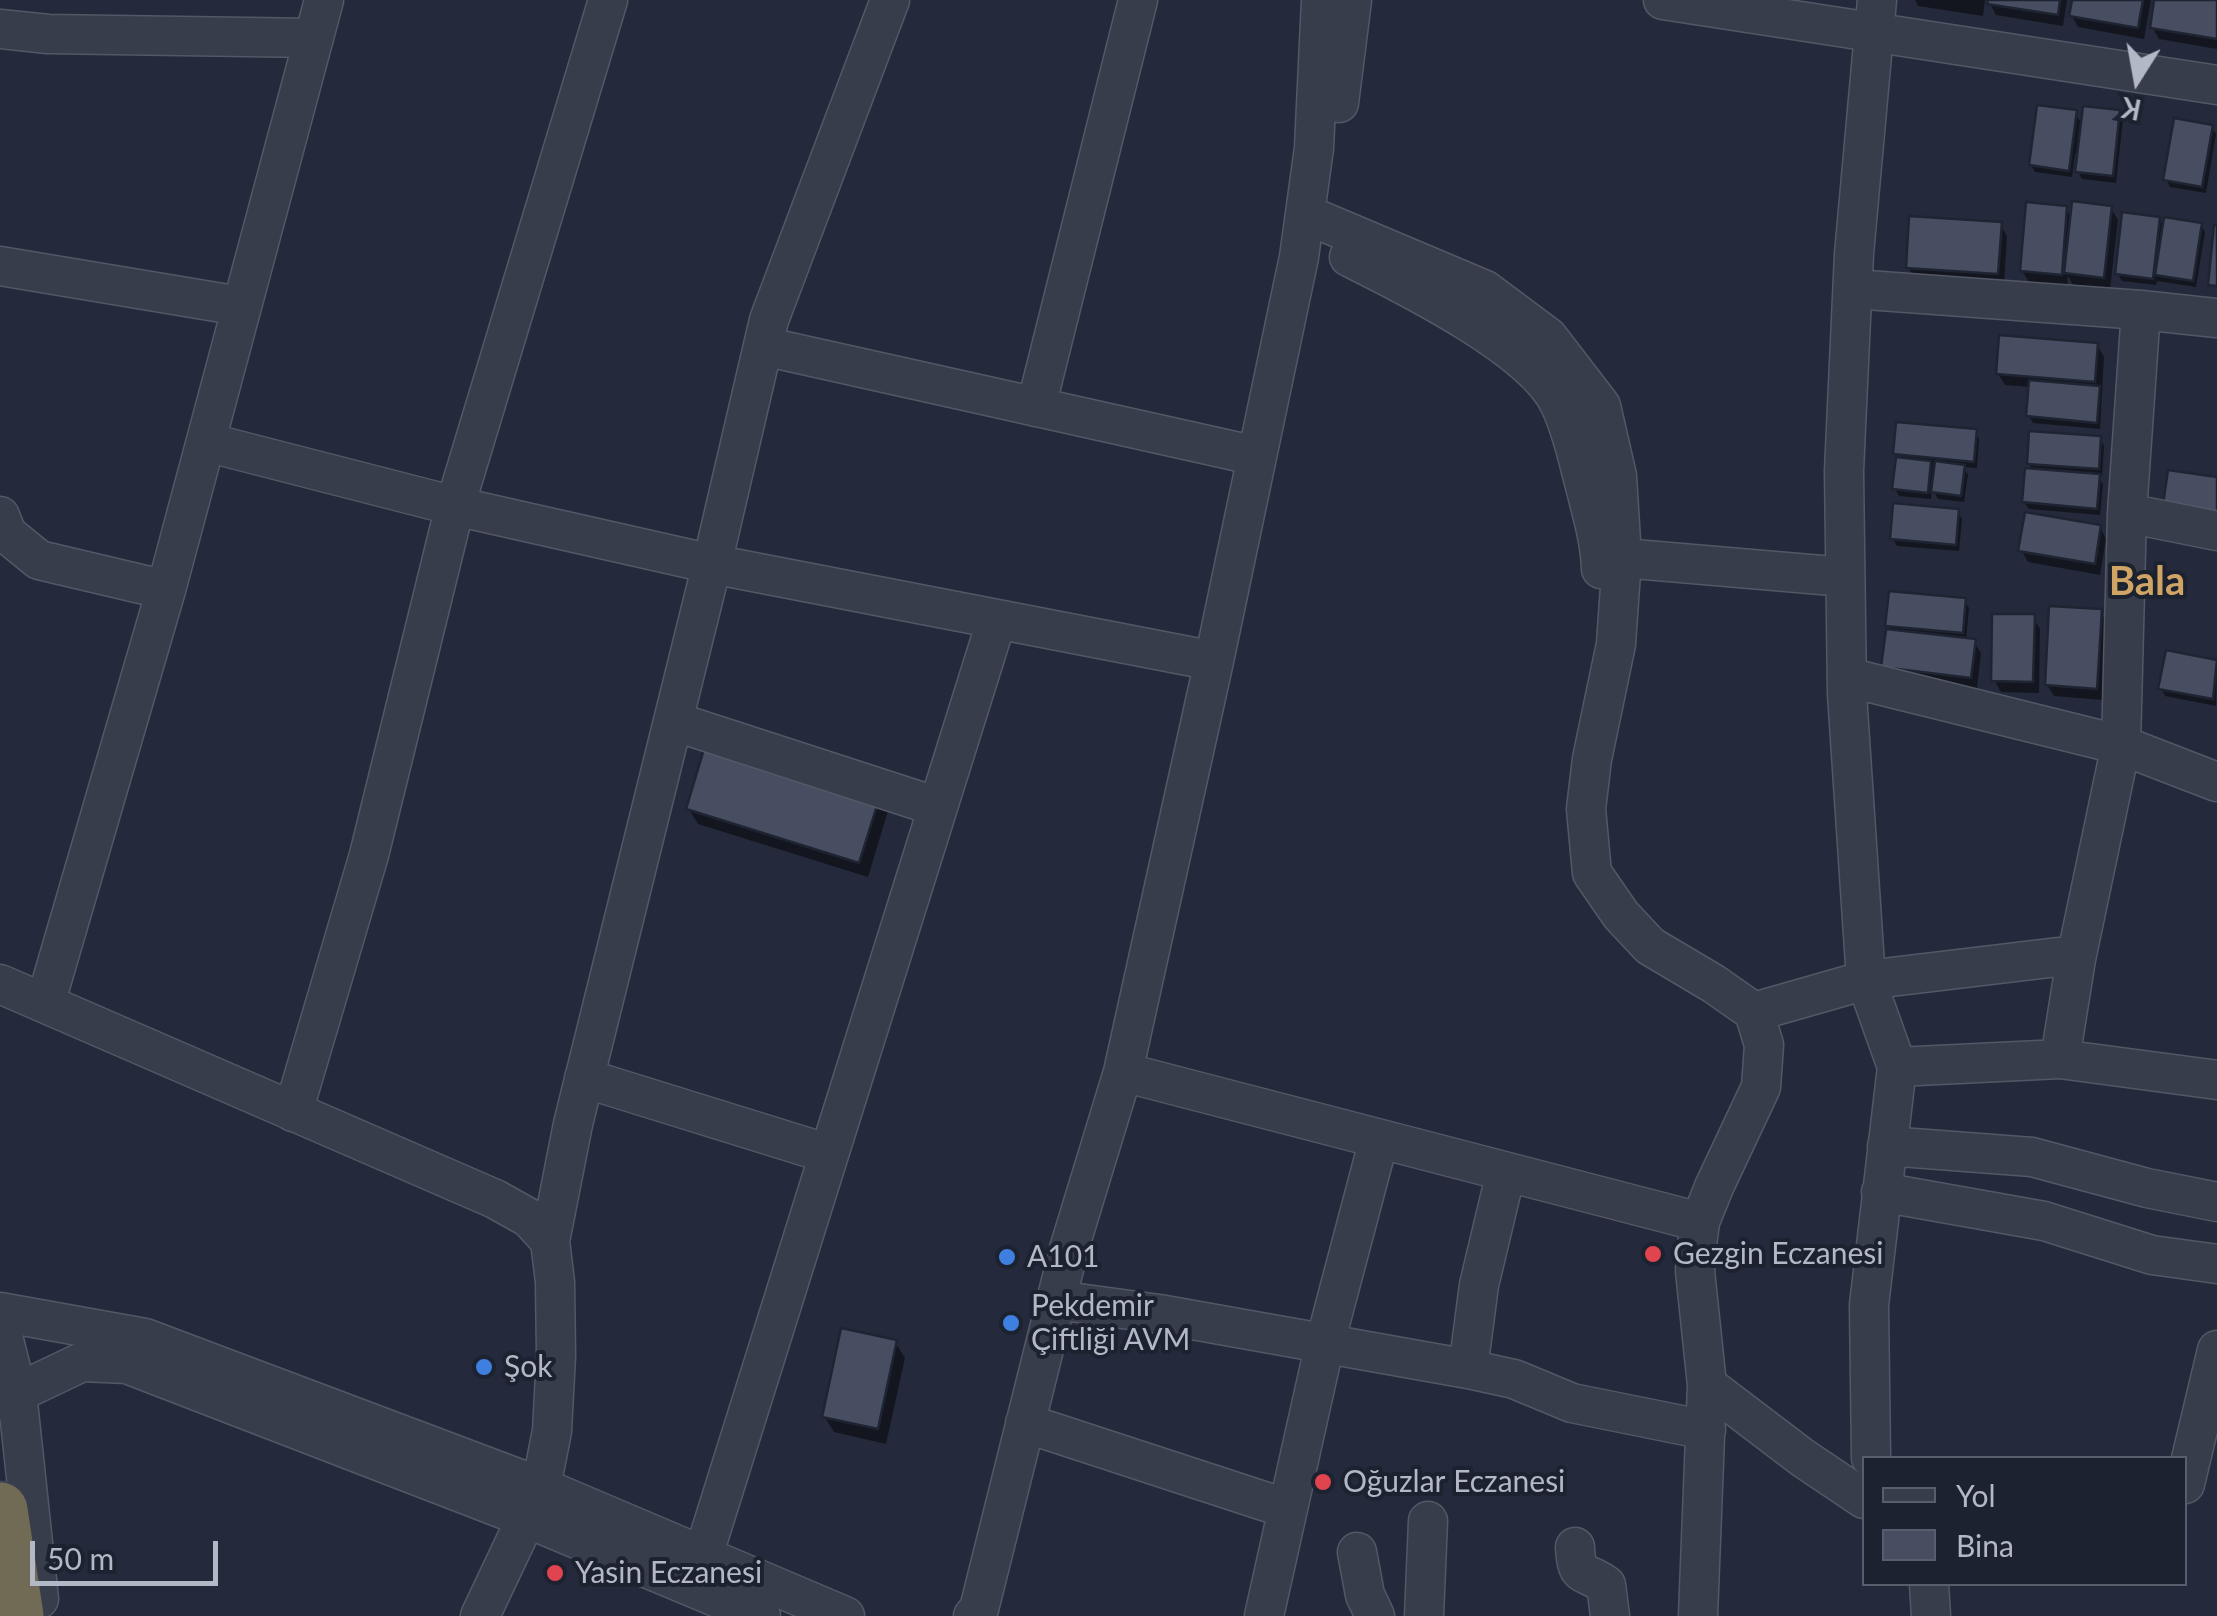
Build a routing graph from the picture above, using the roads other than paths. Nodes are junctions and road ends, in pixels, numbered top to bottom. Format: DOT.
graph roads {
  1 [pos="324,0"];
  2 [pos="608,0"];
  3 [pos="890,0"];
  4 [pos="1138,0"];
  5 [pos="1321,0"];
  6 [pos="1352,0"];
  7 [pos="1663,0"];
  8 [pos="1874,17"];
  9 [pos="0,29"];
  10 [pos="314,38"];
  11 [pos="2217,85"];
  12 [pos="1309,233"];
  13 [pos="0,266"];
  14 [pos="1852,289"];
  15 [pos="240,306"];
  16 [pos="2141,310"];
  17 [pos="2217,318"];
  18 [pos="763,346"];
  19 [pos="1036,407"];
  20 [pos="206,442"];
  21 [pos="1257,456"];
  22 [pos="455,506"];
  23 [pos="2127,512"];
  24 [pos="0,516"];
  25 [pos="2217,531"];
  26 [pos="1622,558"];
  27 [pos="712,564"];
  28 [pos="1846,577"];
  29 [pos="166,590"];
  30 [pos="997,619"];
  31 [pos="1214,660"];
  32 [pos="1847,677"];
  33 [pos="673,721"];
  34 [pos="2120,745"];
  35 [pos="2217,782"];
  36 [pos="938,807"];
  37 [pos="2076,959"];
  38 [pos="1866,980"];
  39 [pos="0,984"];
  40 [pos="1714,984"];
  41 [pos="46,1001"];
  42 [pos="1754,1012"];
  43 [pos="2060,1060"];
  44 [pos="1897,1066"];
  45 [pos="1123,1072"];
  46 [pos="584,1078"];
  47 [pos="2217,1080"];
  48 [pos="293,1112"];
  49 [pos="1379,1139"];
  50 [pos="1887,1146"];
  51 [pos="829,1154"];
  52 [pos="1506,1172"];
  53 [pos="1881,1192"];
  54 [pos="2217,1202"];
  55 [pos="1700,1222"];
  56 [pos="550,1240"];
  57 [pos="2217,1264"];
  58 [pos="1056,1300"];
  59 [pos="0,1312"];
  60 [pos="0,1324"];
  61 [pos="1325,1344"];
  62 [pos="2217,1350"];
  63 [pos="1468,1369"];
  64 [pos="1708,1385"];
  65 [pos="8,1397"];
  66 [pos="1026,1422"];
  67 [pos="1706,1430"];
  68 [pos="1870,1456"];
  69 [pos="2187,1472"];
  70 [pos="2187,1485"];
  71 [pos="2217,1490"];
  72 [pos="1862,1498"];
  73 [pos="535,1503"];
  74 [pos="0,1510"];
  75 [pos="1288,1510"];
  76 [pos="1428,1522"];
  77 [pos="1575,1547"];
  78 [pos="1357,1552"];
  79 [pos="703,1556"];
  80 [pos="1930,1586"];
  81 [pos="984,1614"];
  82 [pos="16,1616"];
  83 [pos="42,1616"];
  84 [pos="480,1616"];
  85 [pos="760,1616"];
  86 [pos="845,1616"];
  87 [pos="1264,1616"];
  88 [pos="1375,1616"];
  89 [pos="1424,1616"];
  90 [pos="1610,1616"];
  91 [pos="1698,1616"];
  92 [pos="1931,1616"];
  1 -- 10 [label="street"];
  2 -- 22 [label="street"];
  3 -- 18 [label="street"];
  4 -- 19 [label="street"];
  5 -- 12 [label="street"];
  6 -- 12 [label="street"];
  7 -- 8 [label="street"];
  8 -- 11 [label="street"];
  8 -- 14 [label="street"];
  9 -- 10 [label="street"];
  10 -- 15 [label="street"];
  12 -- 21 [label="street"];
  12 -- 26 [label="street"];
  12 -- 40 [label="street"];
  13 -- 15 [label="street"];
  14 -- 16 [label="street"];
  14 -- 28 [label="street"];
  15 -- 20 [label="street"];
  16 -- 17 [label="street"];
  16 -- 23 [label="street"];
  18 -- 19 [label="street"];
  18 -- 27 [label="street"];
  19 -- 21 [label="street"];
  20 -- 22 [label="street"];
  20 -- 29 [label="street"];
  21 -- 31 [label="street"];
  22 -- 27 [label="street"];
  22 -- 48 [label="street"];
  23 -- 25 [label="street"];
  23 -- 34 [label="street"];
  24 -- 29 [label="street"];
  26 -- 28 [label="street"];
  26 -- 40 [label="street"];
  27 -- 30 [label="street"];
  27 -- 33 [label="street"];
  28 -- 32 [label="street"];
  29 -- 41 [label="street"];
  30 -- 31 [label="street"];
  30 -- 36 [label="street"];
  31 -- 45 [label="street"];
  32 -- 34 [label="street"];
  32 -- 38 [label="street"];
  33 -- 36 [label="street"];
  33 -- 46 [label="street"];
  34 -- 35 [label="street"];
  34 -- 37 [label="street"];
  36 -- 51 [label="street"];
  37 -- 38 [label="street"];
  37 -- 43 [label="street"];
  38 -- 42 [label="street"];
  38 -- 44 [label="street"];
  39 -- 41 [label="street"];
  40 -- 42 [label="street"];
  41 -- 48 [label="street"];
  42 -- 55 [label="street"];
  43 -- 44 [label="street"];
  43 -- 47 [label="street"];
  44 -- 50 [label="street"];
  45 -- 49 [label="street"];
  45 -- 58 [label="street"];
  46 -- 51 [label="street"];
  46 -- 56 [label="street"];
  48 -- 56 [label="street"];
  49 -- 52 [label="street"];
  49 -- 61 [label="street"];
  50 -- 53 [label="street"];
  50 -- 54 [label="street"];
  51 -- 79 [label="street"];
  52 -- 55 [label="street"];
  52 -- 63 [label="street"];
  53 -- 57 [label="street"];
  53 -- 68 [label="street"];
  55 -- 64 [label="street"];
  56 -- 73 [label="street"];
  58 -- 61 [label="street"];
  58 -- 66 [label="street"];
  59 -- 73 [label="street"];
  60 -- 65 [label="street"];
  61 -- 63 [label="street"];
  61 -- 75 [label="street"];
  62 -- 69 [label="street"];
  63 -- 67 [label="street"];
  64 -- 67 [label="street"];
  64 -- 72 [label="street"];
  65 -- 73 [label="street"];
  65 -- 83 [label="street"];
  66 -- 75 [label="street"];
  66 -- 81 [label="street"];
  67 -- 91 [label="street"];
  70 -- 71 [label="street"];
  73 -- 79 [label="street"];
  73 -- 84 [label="street"];
  73 -- 85 [label="street"];
  74 -- 82 [label="highway"];
  75 -- 87 [label="street"];
  76 -- 89 [label="street"];
  77 -- 90 [label="street"];
  78 -- 88 [label="street"];
  79 -- 86 [label="street"];
  80 -- 92 [label="street"];
}
